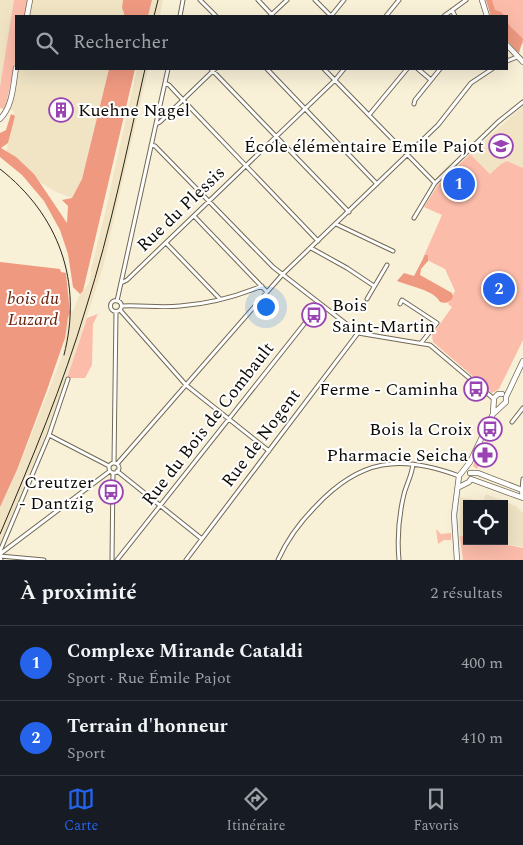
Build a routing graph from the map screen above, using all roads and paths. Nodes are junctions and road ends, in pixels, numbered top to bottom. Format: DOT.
graph roads {
  1 [pos="30,0"];
  2 [pos="183,0"];
  3 [pos="200,0"];
  4 [pos="258,0"];
  5 [pos="287,0"];
  6 [pos="315,0"];
  7 [pos="344,0"];
  8 [pos="399,0"];
  9 [pos="466,0"];
  10 [pos="482,0"];
  11 [pos="452,10"];
  12 [pos="27,15"];
  13 [pos="180,15"];
  14 [pos="215,15"];
  15 [pos="270,15"];
  16 [pos="272,15"];
  17 [pos="330,15"];
  18 [pos="332,15"];
  19 [pos="387,15"];
  20 [pos="445,15"];
  21 [pos="454,15"];
  22 [pos="487,15"];
  23 [pos="508,46"];
  24 [pos="517,57"];
  25 [pos="508,61"];
  26 [pos="523,62"];
  27 [pos="16,70"];
  28 [pos="168,70"];
  29 [pos="212,70"];
  30 [pos="214,70"];
  31 [pos="268,70"];
  32 [pos="325,70"];
  33 [pos="343,70"];
  34 [pos="406,70"];
  35 [pos="419,70"];
  36 [pos="439,70"];
  37 [pos="491,70"];
  38 [pos="335,80"];
  39 [pos="431,80"];
  40 [pos="165,84"];
  41 [pos="183,100"];
  42 [pos="523,102"];
  43 [pos="414,104"];
  44 [pos="305,109"];
  45 [pos="369,116"];
  46 [pos="0,119"];
  47 [pos="156,124"];
  48 [pos="276,137"];
  49 [pos="151,145"];
  50 [pos="408,154"];
  51 [pos="247,165"];
  52 [pos="435,183"];
  53 [pos="378,184"];
  54 [pos="209,202"];
  55 [pos="348,212"];
  56 [pos="194,216"];
  57 [pos="414,218"];
  58 [pos="336,224"];
  59 [pos="318,241"];
  60 [pos="166,243"];
  61 [pos="311,248"];
  62 [pos="393,251"];
  63 [pos="387,265"];
  64 [pos="282,275"];
  65 [pos="121,283"];
  66 [pos="262,286"];
  67 [pos="374,286"];
  68 [pos="267,292"];
  69 [pos="220,299"];
  70 [pos="366,299"];
  71 [pos="117,301"];
  72 [pos="320,304"];
  73 [pos="400,304"];
  74 [pos="119,309"];
  75 [pos="358,333"];
  76 [pos="429,333"];
  77 [pos="421,343"];
  78 [pos="430,345"];
  79 [pos="523,355"];
  80 [pos="523,360"];
  81 [pos="68,379"];
  82 [pos="186,385"];
  83 [pos="504,395"];
  84 [pos="496,403"];
  85 [pos="523,408"];
  86 [pos="228,420"];
  87 [pos="512,422"];
  88 [pos="49,436"];
  89 [pos="269,451"];
  90 [pos="115,463"];
  91 [pos="413,464"];
  92 [pos="421,465"];
  93 [pos="109,466"];
  94 [pos="113,471"];
  95 [pos="412,472"];
  96 [pos="480,474"];
  97 [pos="465,476"];
  98 [pos="523,479"];
  99 [pos="480,481"];
  100 [pos="499,481"];
  101 [pos="496,488"];
  102 [pos="522,490"];
  103 [pos="523,498"];
  104 [pos="161,505"];
  105 [pos="202,539"];
  106 [pos="0,556"];
  107 [pos="44,560"];
  108 [pos="112,560"];
  109 [pos="117,560"];
  110 [pos="186,560"];
  111 [pos="278,560"];
  112 [pos="399,560"];
  113 [pos="457,560"];
  1 -- 12 [label="street"];
  2 -- 13 [label="street"];
  3 -- 14 [label="street"];
  4 -- 15 [label="street"];
  5 -- 16 [label="street"];
  6 -- 17 [label="street"];
  7 -- 18 [label="street"];
  8 -- 19 [label="street"];
  9 -- 11 [label="street"];
  10 -- 22 [label="street"];
  11 -- 20 [label="street"];
  11 -- 21 [label="street"];
  23 -- 24 [label="street"];
  24 -- 25 [label="street"];
  24 -- 26 [label="street"];
  27 -- 46 [label="street"];
  28 -- 40 [label="street"];
  29 -- 41 [label="street"];
  30 -- 48 [label="street"];
  31 -- 44 [label="street"];
  32 -- 38 [label="street"];
  33 -- 38 [label="street, Rue du Plessis"];
  34 -- 45 [label="street"];
  35 -- 39 [label="street"];
  36 -- 39 [label="street"];
  37 -- 50 [label="street, Rue du Bois de Combault"];
  38 -- 44 [label="street, Rue du Plessis"];
  38 -- 45 [label="street"];
  39 -- 43 [label="street"];
  40 -- 41 [label="street"];
  40 -- 47 [label="street"];
  41 -- 47 [label="street"];
  41 -- 51 [label="street"];
  42 -- 52 [label="street"];
  44 -- 48 [label="street, Rue du Plessis"];
  44 -- 53 [label="street"];
  45 -- 50 [label="street"];
  47 -- 49 [label="street"];
  48 -- 51 [label="street, Rue du Plessis"];
  48 -- 55 [label="street"];
  49 -- 54 [label="street"];
  49 -- 65 [label="street"];
  50 -- 52 [label="street"];
  50 -- 53 [label="street, Rue du Bois de Combault"];
  51 -- 54 [label="street, Rue du Plessis"];
  51 -- 59 [label="street"];
  52 -- 57 [label="street"];
  53 -- 55 [label="street, Rue du Bois de Combault"];
  54 -- 56 [label="street, Rue du Plessis"];
  54 -- 64 [label="street"];
  55 -- 58 [label="street, Rue du Bois de Combault"];
  56 -- 60 [label="street, Rue du Plessis"];
  56 -- 66 [label="street"];
  58 -- 59 [label="street, Rue du Bois de Combault"];
  58 -- 62 [label="street"];
  59 -- 61 [label="street, Rue du Bois de Combault"];
  60 -- 65 [label="street, Rue du Plessis"];
  60 -- 69 [label="street"];
  61 -- 64 [label="street, Rue du Bois de Combault"];
  61 -- 67 [label="street"];
  63 -- 67 [label="street"];
  64 -- 68 [label="street, Rue du Bois de Combault"];
  64 -- 72 [label="street"];
  65 -- 71 [label="street"];
  66 -- 68 [label="street"];
  66 -- 69 [label="street"];
  67 -- 70 [label="street"];
  68 -- 82 [label="street, Rue du Bois de Combault"];
  69 -- 74 [label="street"];
  71 -- 74 [label="street"];
  71 -- 74 [label="street"];
  72 -- 75 [label="street"];
  72 -- 86 [label="street, Rue du Bois de Combault"];
  73 -- 76 [label="street"];
  74 -- 82 [label="street"];
  74 -- 90 [label="street"];
  75 -- 77 [label="street"];
  75 -- 89 [label="street, Rue de Nogent"];
  76 -- 77 [label="street"];
  76 -- 78 [label="street"];
  77 -- 78 [label="street"];
  78 -- 84 [label="street"];
  79 -- 83 [label="street"];
  80 -- 83 [label="street"];
  81 -- 88 [label="street"];
  82 -- 86 [label="street"];
  82 -- 90 [label="street, Rue du Bois de Combault"];
  83 -- 84 [label="street"];
  83 -- 84 [label="street"];
  84 -- 97 [label="street"];
  85 -- 87 [label="street"];
  86 -- 89 [label="street"];
  86 -- 104 [label="street, Rue du Bois de Combault"];
  88 -- 93 [label="street"];
  88 -- 106 [label="street"];
  89 -- 105 [label="street, Rue de Nogent"];
  90 -- 93 [label="street, Rue du Bois de Combault"];
  90 -- 94 [label="street"];
  91 -- 92 [label="street"];
  91 -- 95 [label="street"];
  91 -- 111 [label="street"];
  92 -- 95 [label="street"];
  92 -- 97 [label="street"];
  93 -- 94 [label="street"];
  94 -- 104 [label="street"];
  94 -- 106 [label="street"];
  94 -- 108 [label="street"];
  95 -- 112 [label="street"];
  96 -- 97 [label="street"];
  96 -- 99 [label="street"];
  96 -- 100 [label="street"];
  97 -- 99 [label="street"];
  97 -- 113 [label="street"];
  98 -- 102 [label="street"];
  99 -- 101 [label="street"];
  100 -- 101 [label="street"];
  100 -- 102 [label="street"];
  101 -- 103 [label="street"];
  102 -- 103 [label="street"];
  104 -- 105 [label="street"];
  104 -- 109 [label="street, Rue du Bois de Combault"];
  105 -- 110 [label="street, Rue de Nogent"];
  106 -- 107 [label="street"];
}
